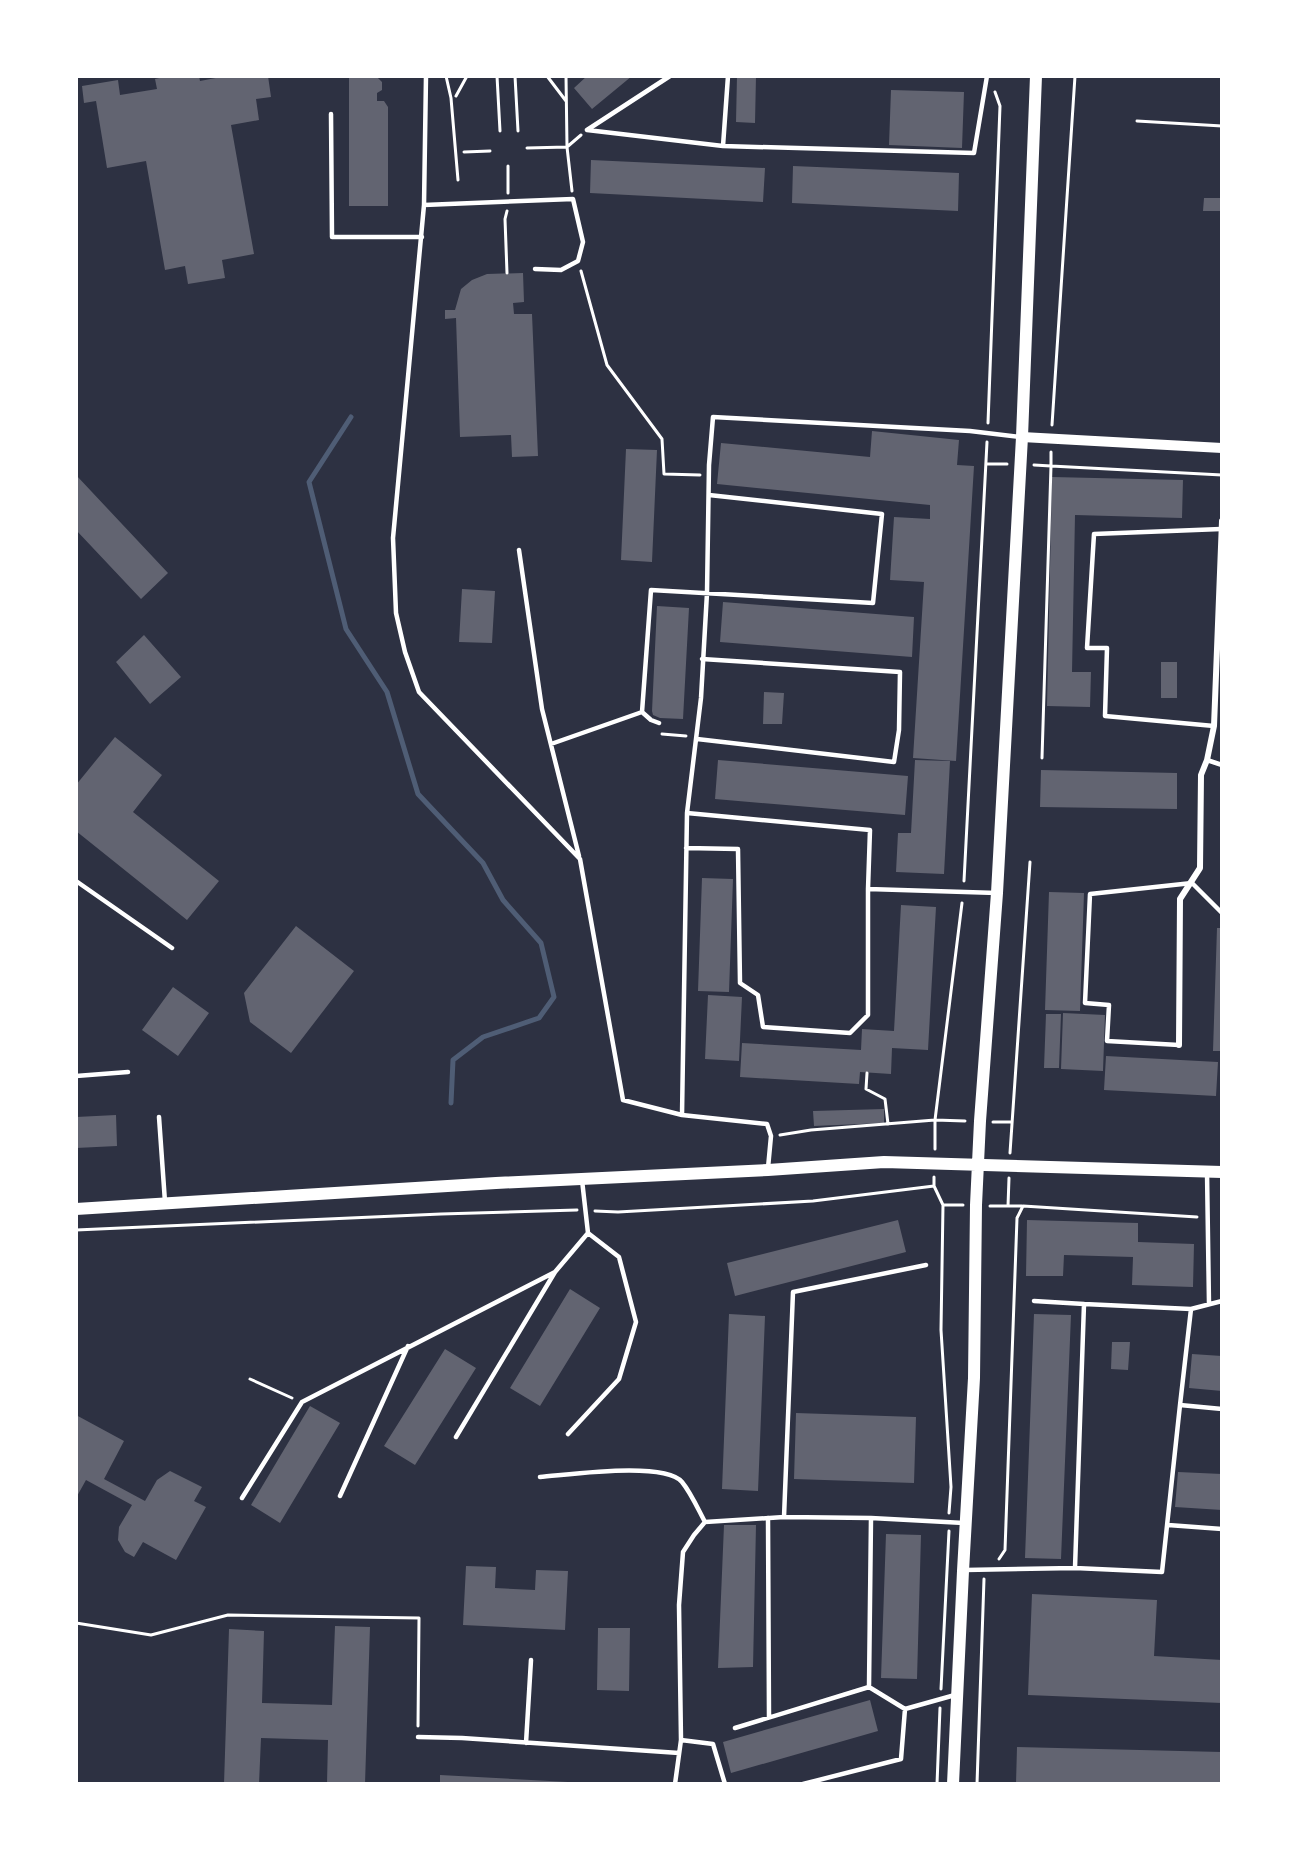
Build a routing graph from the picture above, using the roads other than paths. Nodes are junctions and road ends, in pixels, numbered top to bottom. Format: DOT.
graph roads {
  1 [pos="426,76"];
  2 [pos="670,76"];
  3 [pos="728,76"];
  4 [pos="987,76"];
  5 [pos="1036,76"];
  6 [pos="331,114"];
  7 [pos="723,146"];
  8 [pos="424,205"];
  9 [pos="422,237"];
  10 [pos="534,269"];
  11 [pos="1022,437"];
  12 [pos="1221,448"];
  13 [pos="709,495"];
  14 [pos="1221,521"];
  15 [pos="1221,529"];
  16 [pos="1221,547"];
  17 [pos="519,550"];
  18 [pos="707,593"];
  19 [pos="702,659"];
  20 [pos="642,712"];
  21 [pos="659,723"];
  22 [pos="1214,726"];
  23 [pos="697,739"];
  24 [pos="551,744"];
  25 [pos="1207,760"];
  26 [pos="1221,765"];
  27 [pos="687,813"];
  28 [pos="686,848"];
  29 [pos="580,859"];
  30 [pos="76,881"];
  31 [pos="1192,883"];
  32 [pos="868,889"];
  33 [pos="997,893"];
  34 [pos="1221,913"];
  35 [pos="172,948"];
  36 [pos="1179,1045"];
  37 [pos="128,1072"];
  38 [pos="76,1076"];
  39 [pos="682,1115"];
  40 [pos="159,1117"];
  41 [pos="978,1164"];
  42 [pos="768,1170"];
  43 [pos="1207,1172"];
  44 [pos="1221,1172"];
  45 [pos="582,1180"];
  46 [pos="165,1204"];
  47 [pos="76,1209"];
  48 [pos="588,1233"];
  49 [pos="927,1265"];
  50 [pos="555,1272"];
  51 [pos="1034,1301"];
  52 [pos="1221,1301"];
  53 [pos="1084,1304"];
  54 [pos="1209,1304"];
  55 [pos="1191,1310"];
  56 [pos="408,1346"];
  57 [pos="1180,1405"];
  58 [pos="1221,1409"];
  59 [pos="568,1434"];
  60 [pos="456,1437"];
  61 [pos="540,1477"];
  62 [pos="340,1496"];
  63 [pos="242,1498"];
  64 [pos="784,1517"];
  65 [pos="768,1518"];
  66 [pos="871,1518"];
  67 [pos="705,1522"];
  68 [pos="966,1523"];
  69 [pos="1168,1525"];
  70 [pos="1221,1528"];
  71 [pos="1075,1568"];
  72 [pos="963,1570"];
  73 [pos="531,1660"];
  74 [pos="869,1687"];
  75 [pos="958,1695"];
  76 [pos="905,1708"];
  77 [pos="770,1717"];
  78 [pos="735,1728"];
  79 [pos="418,1737"];
  80 [pos="681,1740"];
  81 [pos="526,1743"];
  82 [pos="679,1753"];
  83 [pos="675,1784"];
  84 [pos="725,1784"];
  85 [pos="803,1784"];
  86 [pos="953,1784"];
  1 -- 8 [label="lane"];
  2 -- 7 [label="lane"];
  3 -- 7 [label="lane"];
  4 -- 7 [label="lane"];
  5 -- 11 [label="main road"];
  6 -- 9 [label="lane"];
  8 -- 9 [label="lane"];
  8 -- 10 [label="lane"];
  9 -- 29 [label="lane"];
  11 -- 12 [label="street"];
  11 -- 13 [label="lane"];
  11 -- 33 [label="main road"];
  13 -- 18 [label="lane"];
  13 -- 18 [label="lane"];
  14 -- 15 [label="street"];
  15 -- 16 [label="street"];
  15 -- 22 [label="lane"];
  16 -- 22 [label="street"];
  17 -- 24 [label="lane"];
  18 -- 19 [label="lane"];
  18 -- 20 [label="lane"];
  19 -- 23 [label="lane"];
  19 -- 23 [label="lane"];
  20 -- 21 [label="lane"];
  20 -- 24 [label="lane"];
  22 -- 25 [label="street"];
  23 -- 27 [label="lane"];
  24 -- 29 [label="lane"];
  25 -- 26 [label="lane"];
  25 -- 31 [label="street"];
  27 -- 28 [label="lane"];
  27 -- 32 [label="lane"];
  28 -- 32 [label="lane"];
  28 -- 39 [label="lane"];
  29 -- 39 [label="lane"];
  30 -- 35 [label="lane"];
  31 -- 34 [label="lane"];
  31 -- 36 [label="street"];
  31 -- 36 [label="lane"];
  32 -- 33 [label="lane"];
  33 -- 41 [label="main road"];
  37 -- 38 [label="lane"];
  39 -- 42 [label="lane"];
  40 -- 46 [label="lane"];
  41 -- 42 [label="main road"];
  41 -- 43 [label="main road"];
  41 -- 68 [label="main road"];
  42 -- 45 [label="main road"];
  43 -- 44 [label="main road"];
  43 -- 54 [label="lane"];
  45 -- 46 [label="main road"];
  45 -- 48 [label="lane"];
  46 -- 47 [label="main road"];
  48 -- 50 [label="lane"];
  48 -- 59 [label="lane"];
  49 -- 64 [label="lane"];
  50 -- 56 [label="lane"];
  50 -- 60 [label="lane"];
  51 -- 53 [label="lane"];
  52 -- 54 [label="lane"];
  53 -- 55 [label="lane"];
  53 -- 71 [label="lane"];
  54 -- 55 [label="lane"];
  55 -- 57 [label="lane"];
  56 -- 62 [label="lane"];
  56 -- 63 [label="lane"];
  57 -- 58 [label="lane"];
  57 -- 69 [label="lane"];
  61 -- 67 [label="lane"];
  64 -- 65 [label="lane"];
  64 -- 66 [label="lane"];
  65 -- 67 [label="lane"];
  65 -- 77 [label="lane"];
  66 -- 68 [label="lane"];
  66 -- 74 [label="lane"];
  67 -- 80 [label="lane"];
  68 -- 72 [label="main road"];
  69 -- 70 [label="lane"];
  69 -- 71 [label="lane"];
  71 -- 72 [label="lane"];
  72 -- 75 [label="main road"];
  73 -- 81 [label="lane"];
  74 -- 76 [label="lane"];
  74 -- 77 [label="lane"];
  75 -- 76 [label="lane"];
  75 -- 86 [label="main road"];
  76 -- 85 [label="lane"];
  77 -- 78 [label="lane"];
  79 -- 81 [label="lane"];
  80 -- 82 [label="lane"];
  80 -- 84 [label="lane"];
  81 -- 82 [label="lane"];
  82 -- 83 [label="lane"];
}
